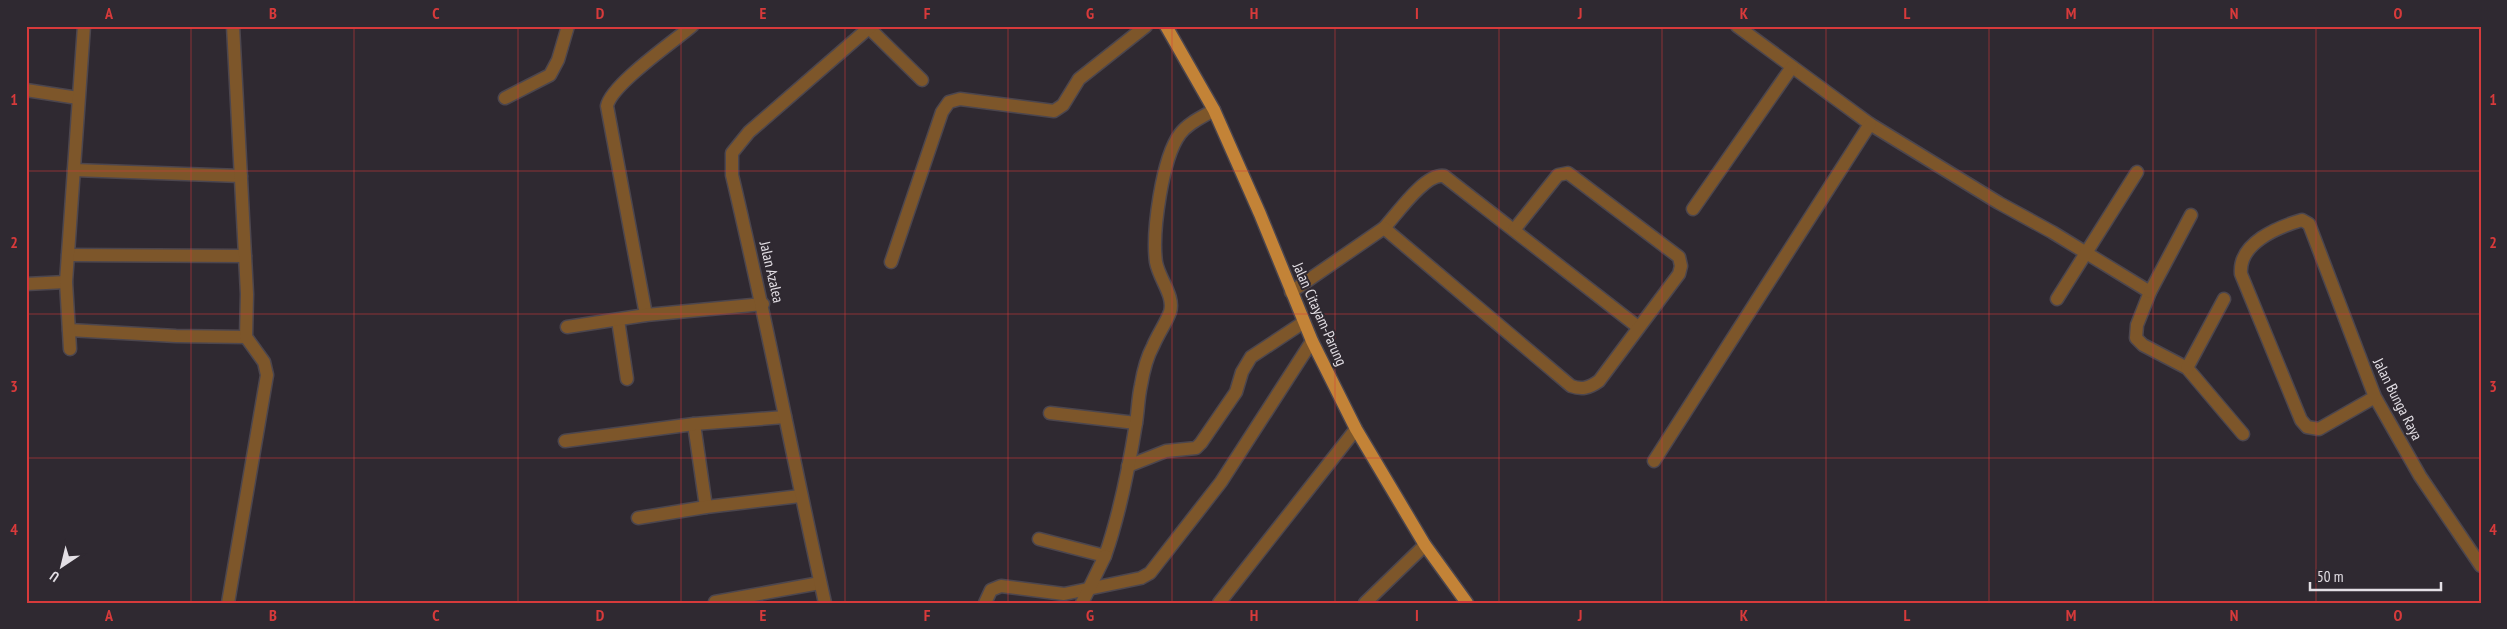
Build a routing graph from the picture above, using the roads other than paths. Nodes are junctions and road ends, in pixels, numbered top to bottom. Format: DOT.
graph roads {
  1 [pos="84,26"];
  2 [pos="233,26"];
  3 [pos="568,26"];
  4 [pos="692,26"];
  5 [pos="1146,26"];
  6 [pos="1166,26"];
  7 [pos="1738,26"];
  8 [pos="870,27"];
  9 [pos="1792,67"];
  10 [pos="922,80"];
  11 [pos="26,90"];
  12 [pos="78,98"];
  13 [pos="505,98"];
  14 [pos="1214,110"];
  15 [pos="1870,124"];
  16 [pos="74,170"];
  17 [pos="2137,172"];
  18 [pos="241,176"];
  19 [pos="1693,209"];
  20 [pos="2191,215"];
  21 [pos="1384,228"];
  22 [pos="1514,230"];
  23 [pos="2087,253"];
  24 [pos="68,255"];
  25 [pos="245,256"];
  26 [pos="891,262"];
  27 [pos="66,282"];
  28 [pos="26,284"];
  29 [pos="1291,292"];
  30 [pos="2150,292"];
  31 [pos="2057,299"];
  32 [pos="2224,299"];
  33 [pos="763,304"];
  34 [pos="646,314"];
  35 [pos="618,320"];
  36 [pos="1304,322"];
  37 [pos="567,327"];
  38 [pos="1638,327"];
  39 [pos="69,330"];
  40 [pos="246,337"];
  41 [pos="1312,341"];
  42 [pos="70,349"];
  43 [pos="2186,368"];
  44 [pos="627,380"];
  45 [pos="2375,397"];
  46 [pos="1050,412"];
  47 [pos="785,418"];
  48 [pos="1136,423"];
  49 [pos="694,424"];
  50 [pos="1356,429"];
  51 [pos="2243,434"];
  52 [pos="564,441"];
  53 [pos="1654,461"];
  54 [pos="1128,466"];
  55 [pos="800,496"];
  56 [pos="706,506"];
  57 [pos="638,518"];
  58 [pos="1039,539"];
  59 [pos="1425,545"];
  60 [pos="1105,556"];
  61 [pos="2481,566"];
  62 [pos="820,583"];
  63 [pos="1087,590"];
  64 [pos="715,602"];
  65 [pos="228,603"];
  66 [pos="825,603"];
  67 [pos="984,603"];
  68 [pos="1082,603"];
  69 [pos="1219,603"];
  70 [pos="1365,603"];
  71 [pos="1467,603"];
  1 -- 12 [label="street"];
  2 -- 18 [label="street"];
  3 -- 13 [label="street"];
  4 -- 34 [label="street"];
  5 -- 26 [label="street"];
  6 -- 14 [label="main road, Jalan Citayam-Parung"];
  7 -- 9 [label="street"];
  8 -- 10 [label="street"];
  8 -- 33 [label="street, Jalan Azalea"];
  9 -- 15 [label="street"];
  9 -- 19 [label="street"];
  11 -- 12 [label="street"];
  12 -- 16 [label="street"];
  14 -- 29 [label="main road, Jalan Citayam-Parung"];
  14 -- 48 [label="street"];
  15 -- 23 [label="street"];
  15 -- 53 [label="street"];
  16 -- 18 [label="street"];
  16 -- 24 [label="street"];
  17 -- 23 [label="street"];
  18 -- 25 [label="street"];
  20 -- 30 [label="street"];
  21 -- 22 [label="street"];
  21 -- 29 [label="street"];
  21 -- 38 [label="street"];
  22 -- 38 [label="street"];
  22 -- 38 [label="street"];
  23 -- 30 [label="street"];
  23 -- 31 [label="street"];
  24 -- 25 [label="street"];
  24 -- 27 [label="street"];
  25 -- 40 [label="street"];
  27 -- 28 [label="street"];
  27 -- 39 [label="street"];
  29 -- 36 [label="main road, Jalan Citayam-Parung"];
  30 -- 43 [label="street"];
  32 -- 43 [label="street"];
  33 -- 34 [label="street"];
  33 -- 47 [label="street, Jalan Azalea"];
  34 -- 35 [label="street"];
  35 -- 37 [label="street"];
  35 -- 44 [label="street"];
  36 -- 41 [label="main road, Jalan Citayam-Parung"];
  36 -- 54 [label="street"];
  39 -- 40 [label="street"];
  39 -- 42 [label="street"];
  40 -- 65 [label="street"];
  41 -- 50 [label="main road, Jalan Citayam-Parung"];
  41 -- 63 [label="street"];
  43 -- 51 [label="street"];
  45 -- 45 [label="street, Jalan Bunga Raya"];
  45 -- 61 [label="street, Jalan Bunga Raya"];
  46 -- 48 [label="street"];
  47 -- 49 [label="street"];
  47 -- 55 [label="street, Jalan Azalea"];
  48 -- 54 [label="street"];
  49 -- 52 [label="street"];
  49 -- 56 [label="street"];
  50 -- 59 [label="main road, Jalan Citayam-Parung"];
  50 -- 69 [label="street"];
  54 -- 60 [label="street"];
  55 -- 56 [label="street"];
  55 -- 62 [label="street, Jalan Azalea"];
  56 -- 57 [label="street"];
  58 -- 60 [label="street"];
  59 -- 70 [label="street"];
  59 -- 71 [label="main road, Jalan Citayam-Parung"];
  60 -- 63 [label="street"];
  62 -- 64 [label="street"];
  62 -- 66 [label="street, Jalan Azalea"];
  63 -- 67 [label="street"];
  63 -- 68 [label="street"];
}
